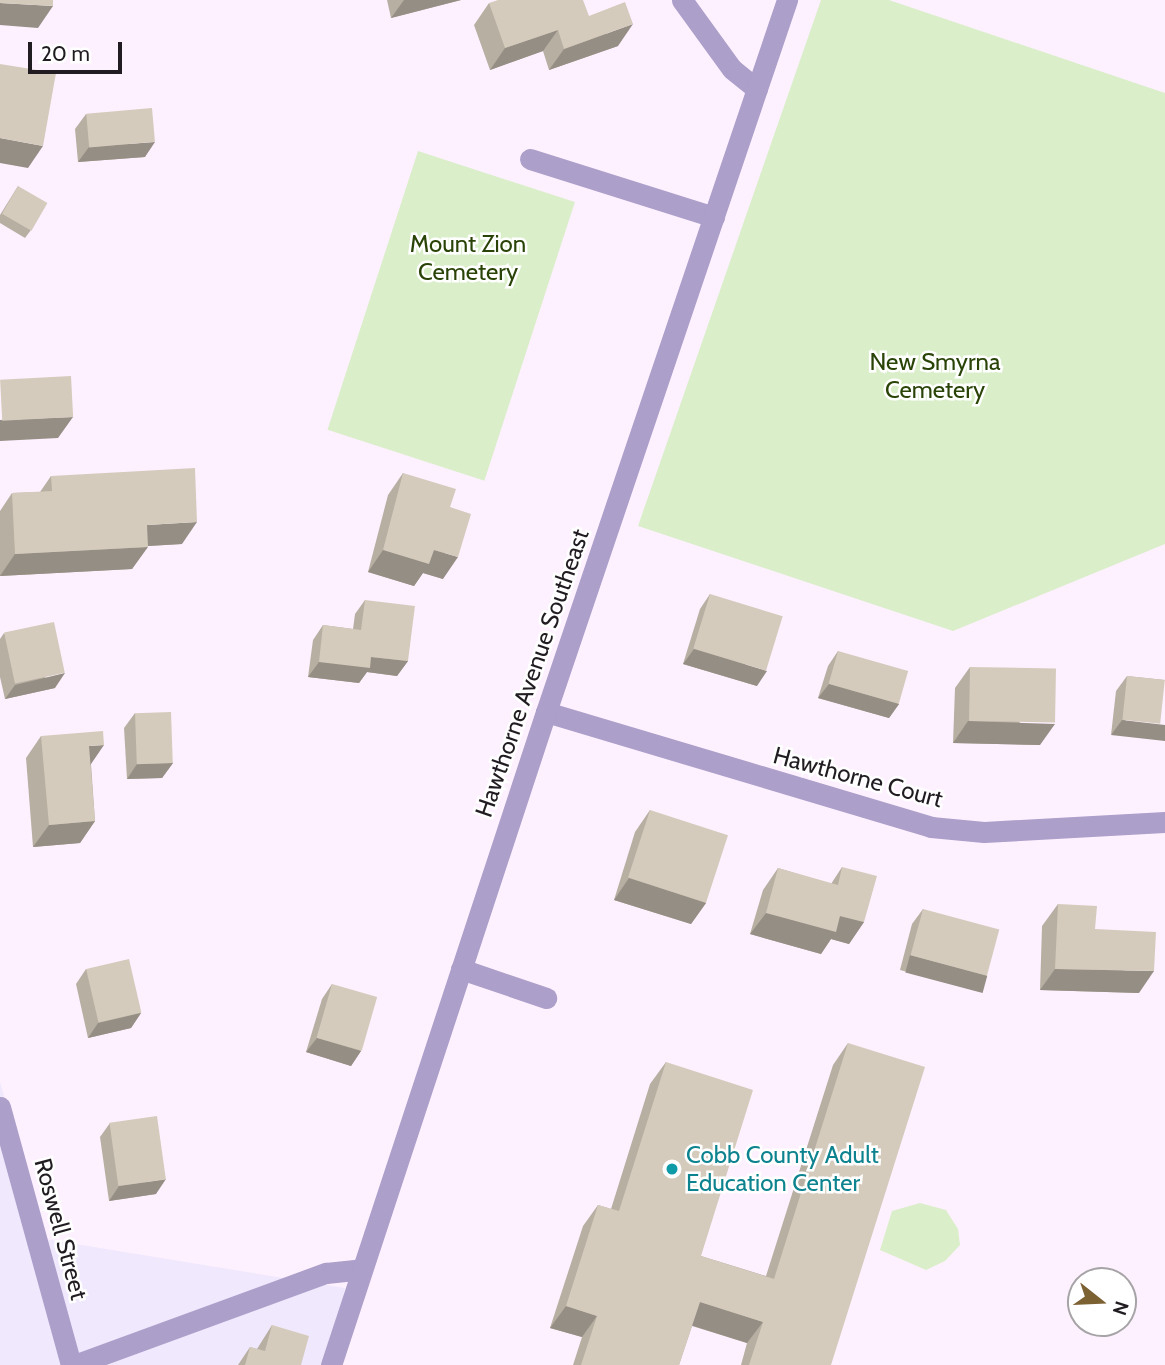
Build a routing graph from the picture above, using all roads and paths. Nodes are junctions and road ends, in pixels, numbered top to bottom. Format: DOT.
graph roads {
  1 [pos="682,0"];
  2 [pos="787,0"];
  3 [pos="757,89"];
  4 [pos="530,159"];
  5 [pos="713,217"];
  6 [pos="545,712"];
  7 [pos="1165,822"];
  8 [pos="461,969"];
  9 [pos="546,998"];
  10 [pos="0,1107"];
  11 [pos="5,1146"];
  12 [pos="362,1269"];
  13 [pos="73,1365"];
  14 [pos="331,1365"];
  1 -- 3 [label="street"];
  2 -- 3 [label="street, Hawthorne Avenue Southeast"];
  3 -- 5 [label="street, Hawthorne Avenue Southeast"];
  4 -- 5 [label="street"];
  5 -- 6 [label="street, Hawthorne Avenue Southeast"];
  6 -- 7 [label="street, Hawthorne Court"];
  6 -- 8 [label="street, Hawthorne Avenue Southeast"];
  8 -- 9 [label="street"];
  8 -- 12 [label="street, Hawthorne Avenue Southeast"];
  10 -- 11 [label="street, Roswell Street"];
  11 -- 13 [label="street, Roswell Street"];
  12 -- 13 [label="street"];
  12 -- 14 [label="street, Hawthorne Avenue Southeast"];
}
